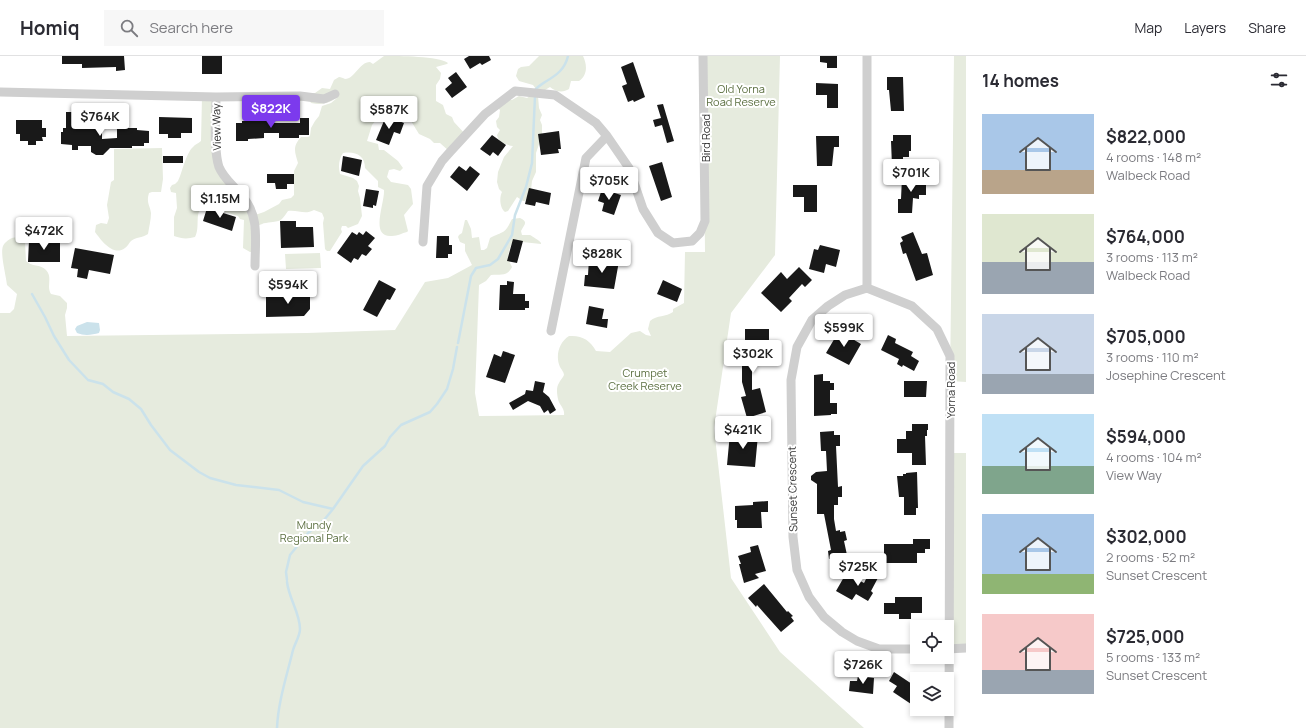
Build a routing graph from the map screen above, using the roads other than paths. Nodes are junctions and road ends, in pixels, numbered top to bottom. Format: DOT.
graph roads {
  1 [pos="703,56"];
  2 [pos="867,56"];
  3 [pos="0,92"];
  4 [pos="335,94"];
  5 [pos="216,97"];
  6 [pos="607,136"];
  7 [pos="423,242"];
  8 [pos="255,266"];
  9 [pos="867,288"];
  10 [pos="551,331"];
  11 [pos="948,620"];
  12 [pos="966,648"];
  13 [pos="910,649"];
  14 [pos="954,649"];
  15 [pos="948,664"];
  16 [pos="949,728"];
  1 -- 6 [label="street, Bird Road"];
  2 -- 9 [label="street"];
  3 -- 5 [label="street"];
  4 -- 5 [label="street"];
  5 -- 8 [label="street, View Way"];
  6 -- 7 [label="street"];
  6 -- 10 [label="street"];
  9 -- 11 [label="street, Yorna Road"];
  9 -- 13 [label="street, Sunset Crescent"];
  12 -- 14 [label="street"];
  15 -- 16 [label="street, Yorna Road"];
}
